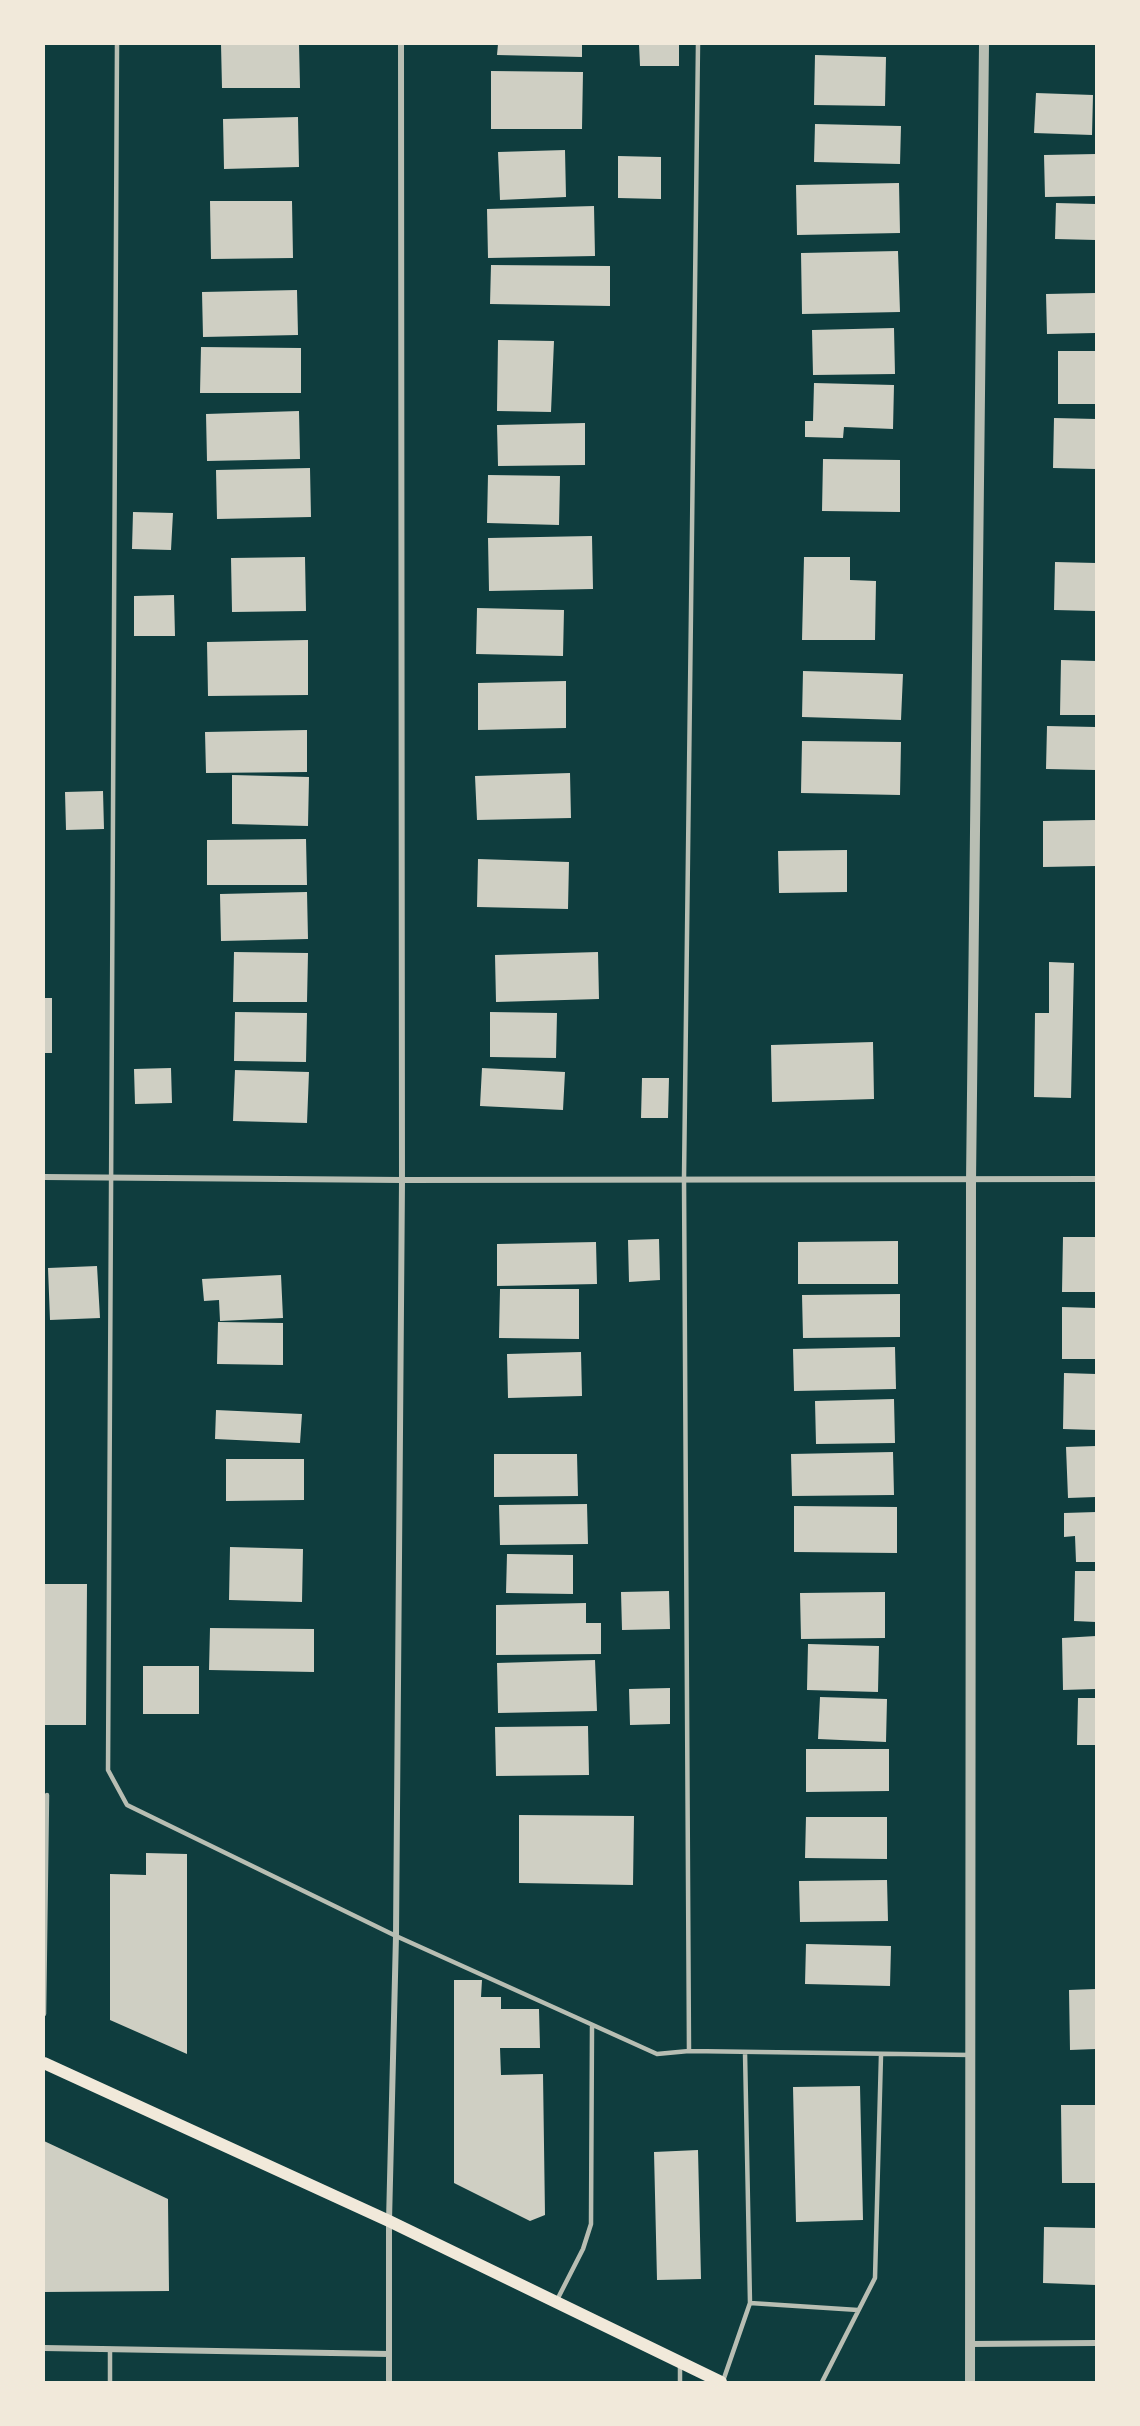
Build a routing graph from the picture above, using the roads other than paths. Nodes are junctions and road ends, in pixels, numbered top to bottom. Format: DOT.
graph roads {
  1 [pos="117,44"];
  2 [pos="401,44"];
  3 [pos="698,44"];
  4 [pos="984,44"];
  5 [pos="44,1177"];
  6 [pos="112,1177"];
  7 [pos="684,1178"];
  8 [pos="1096,1179"];
  9 [pos="402,1180"];
  10 [pos="971,1180"];
  11 [pos="47,1795"];
  12 [pos="396,1936"];
  13 [pos="44,2014"];
  14 [pos="592,2025"];
  15 [pos="689,2051"];
  16 [pos="745,2052"];
  17 [pos="881,2055"];
  18 [pos="970,2055"];
  19 [pos="44,2063"];
  20 [pos="389,2221"];
  21 [pos="555,2302"];
  22 [pos="750,2303"];
  23 [pos="858,2310"];
  24 [pos="1096,2343"];
  25 [pos="970,2344"];
  26 [pos="44,2348"];
  27 [pos="110,2349"];
  28 [pos="389,2354"];
  29 [pos="680,2363"];
  30 [pos="110,2382"];
  31 [pos="389,2382"];
  32 [pos="680,2382"];
  33 [pos="721,2382"];
  34 [pos="822,2382"];
  35 [pos="970,2382"];
  1 -- 6 [label="lane"];
  2 -- 9 [label="street"];
  3 -- 7 [label="lane"];
  4 -- 10 [label="street"];
  5 -- 6 [label="street"];
  6 -- 9 [label="street"];
  6 -- 12 [label="lane"];
  7 -- 9 [label="street"];
  7 -- 10 [label="street"];
  7 -- 15 [label="lane"];
  8 -- 10 [label="street"];
  9 -- 12 [label="street"];
  10 -- 18 [label="street"];
  11 -- 13 [label="lane"];
  12 -- 14 [label="lane"];
  12 -- 20 [label="street"];
  14 -- 15 [label="lane"];
  14 -- 21 [label="lane"];
  15 -- 16 [label="lane"];
  16 -- 17 [label="lane"];
  16 -- 22 [label="lane"];
  17 -- 18 [label="lane"];
  17 -- 23 [label="lane"];
  18 -- 25 [label="street"];
  19 -- 20 [label="main road"];
  20 -- 21 [label="main road"];
  20 -- 28 [label="street"];
  21 -- 29 [label="main road"];
  22 -- 23 [label="lane"];
  22 -- 33 [label="lane"];
  23 -- 34 [label="lane"];
  24 -- 25 [label="street"];
  25 -- 35 [label="street"];
  26 -- 27 [label="street"];
  27 -- 28 [label="street"];
  27 -- 30 [label="lane"];
  28 -- 31 [label="street"];
  29 -- 32 [label="lane"];
  29 -- 33 [label="main road"];
}
